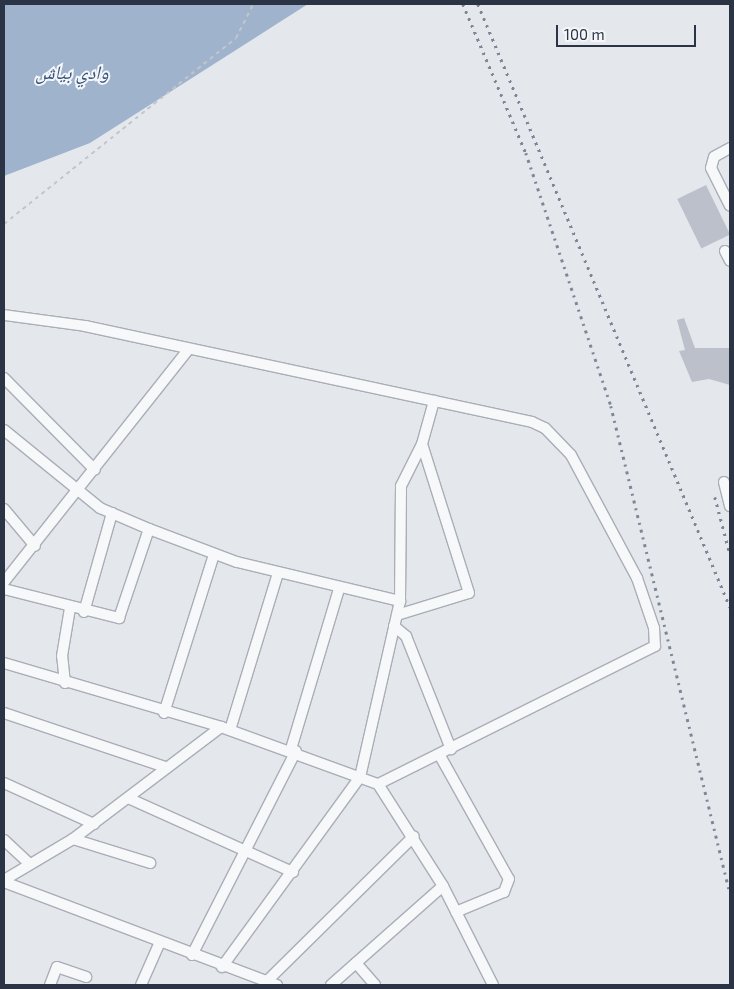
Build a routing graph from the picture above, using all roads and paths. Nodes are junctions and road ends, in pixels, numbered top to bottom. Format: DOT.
graph roads {
  1 [pos="253,4"];
  2 [pos="730,148"];
  3 [pos="730,206"];
  4 [pos="4,224"];
  5 [pos="725,252"];
  6 [pos="730,261"];
  7 [pos="4,315"];
  8 [pos="188,350"];
  9 [pos="4,378"];
  10 [pos="434,401"];
  11 [pos="4,430"];
  12 [pos="422,444"];
  13 [pos="95,470"];
  14 [pos="724,482"];
  15 [pos="78,491"];
  16 [pos="730,506"];
  17 [pos="4,509"];
  18 [pos="112,514"];
  19 [pos="149,530"];
  20 [pos="35,546"];
  21 [pos="214,554"];
  22 [pos="278,573"];
  23 [pos="4,582"];
  24 [pos="4,589"];
  25 [pos="339,589"];
  26 [pos="400,601"];
  27 [pos="70,608"];
  28 [pos="84,612"];
  29 [pos="397,615"];
  30 [pos="394,626"];
  31 [pos="4,663"];
  32 [pos="65,683"];
  33 [pos="4,712"];
  34 [pos="164,713"];
  35 [pos="226,729"];
  36 [pos="451,749"];
  37 [pos="293,750"];
  38 [pos="440,754"];
  39 [pos="165,767"];
  40 [pos="360,777"];
  41 [pos="4,783"];
  42 [pos="378,784"];
  43 [pos="128,798"];
  44 [pos="94,824"];
  45 [pos="414,836"];
  46 [pos="73,839"];
  47 [pos="4,840"];
  48 [pos="244,851"];
  49 [pos="150,863"];
  50 [pos="30,864"];
  51 [pos="293,872"];
  52 [pos="4,881"];
  53 [pos="443,886"];
  54 [pos="456,912"];
  55 [pos="160,942"];
  56 [pos="192,955"];
  57 [pos="356,963"];
  58 [pos="222,967"];
  59 [pos="86,977"];
  60 [pos="272,983"];
  61 [pos="50,985"];
  62 [pos="142,985"];
  63 [pos="331,985"];
  64 [pos="375,985"];
  65 [pos="493,985"];
  1 -- 4 [label="path"];
  2 -- 3 [label="street"];
  5 -- 6 [label="street"];
  7 -- 8 [label="street"];
  8 -- 10 [label="street"];
  8 -- 13 [label="street"];
  9 -- 13 [label="street"];
  10 -- 12 [label="street"];
  10 -- 36 [label="street"];
  11 -- 15 [label="street"];
  12 -- 26 [label="street"];
  12 -- 29 [label="street"];
  13 -- 15 [label="street"];
  14 -- 16 [label="street"];
  15 -- 18 [label="street"];
  15 -- 20 [label="street"];
  17 -- 20 [label="street"];
  18 -- 19 [label="street"];
  18 -- 28 [label="street"];
  19 -- 21 [label="street"];
  19 -- 28 [label="street"];
  20 -- 23 [label="street"];
  21 -- 22 [label="street"];
  21 -- 34 [label="street"];
  22 -- 25 [label="street"];
  22 -- 35 [label="street"];
  24 -- 27 [label="street"];
  25 -- 26 [label="street"];
  25 -- 37 [label="street"];
  26 -- 29 [label="street"];
  27 -- 28 [label="street"];
  27 -- 32 [label="street"];
  29 -- 30 [label="street"];
  30 -- 36 [label="street"];
  30 -- 40 [label="street"];
  31 -- 32 [label="street"];
  32 -- 34 [label="street"];
  33 -- 39 [label="street"];
  34 -- 35 [label="street"];
  35 -- 37 [label="street"];
  35 -- 39 [label="street"];
  36 -- 38 [label="street"];
  37 -- 40 [label="street"];
  37 -- 48 [label="street"];
  38 -- 42 [label="street"];
  38 -- 54 [label="street"];
  39 -- 43 [label="street"];
  40 -- 42 [label="street"];
  40 -- 51 [label="street"];
  41 -- 44 [label="street"];
  42 -- 45 [label="street"];
  43 -- 44 [label="street"];
  43 -- 48 [label="street"];
  44 -- 46 [label="street"];
  45 -- 53 [label="street"];
  45 -- 60 [label="street"];
  46 -- 49 [label="street"];
  46 -- 50 [label="street"];
  47 -- 50 [label="street"];
  48 -- 51 [label="street"];
  48 -- 56 [label="street"];
  50 -- 52 [label="street"];
  51 -- 58 [label="street"];
  52 -- 55 [label="street"];
  53 -- 54 [label="street"];
  53 -- 57 [label="street"];
  54 -- 65 [label="street"];
  55 -- 56 [label="street"];
  55 -- 62 [label="street"];
  56 -- 58 [label="street"];
  57 -- 63 [label="street"];
  57 -- 64 [label="street"];
  58 -- 60 [label="street"];
  59 -- 61 [label="street"];
}
